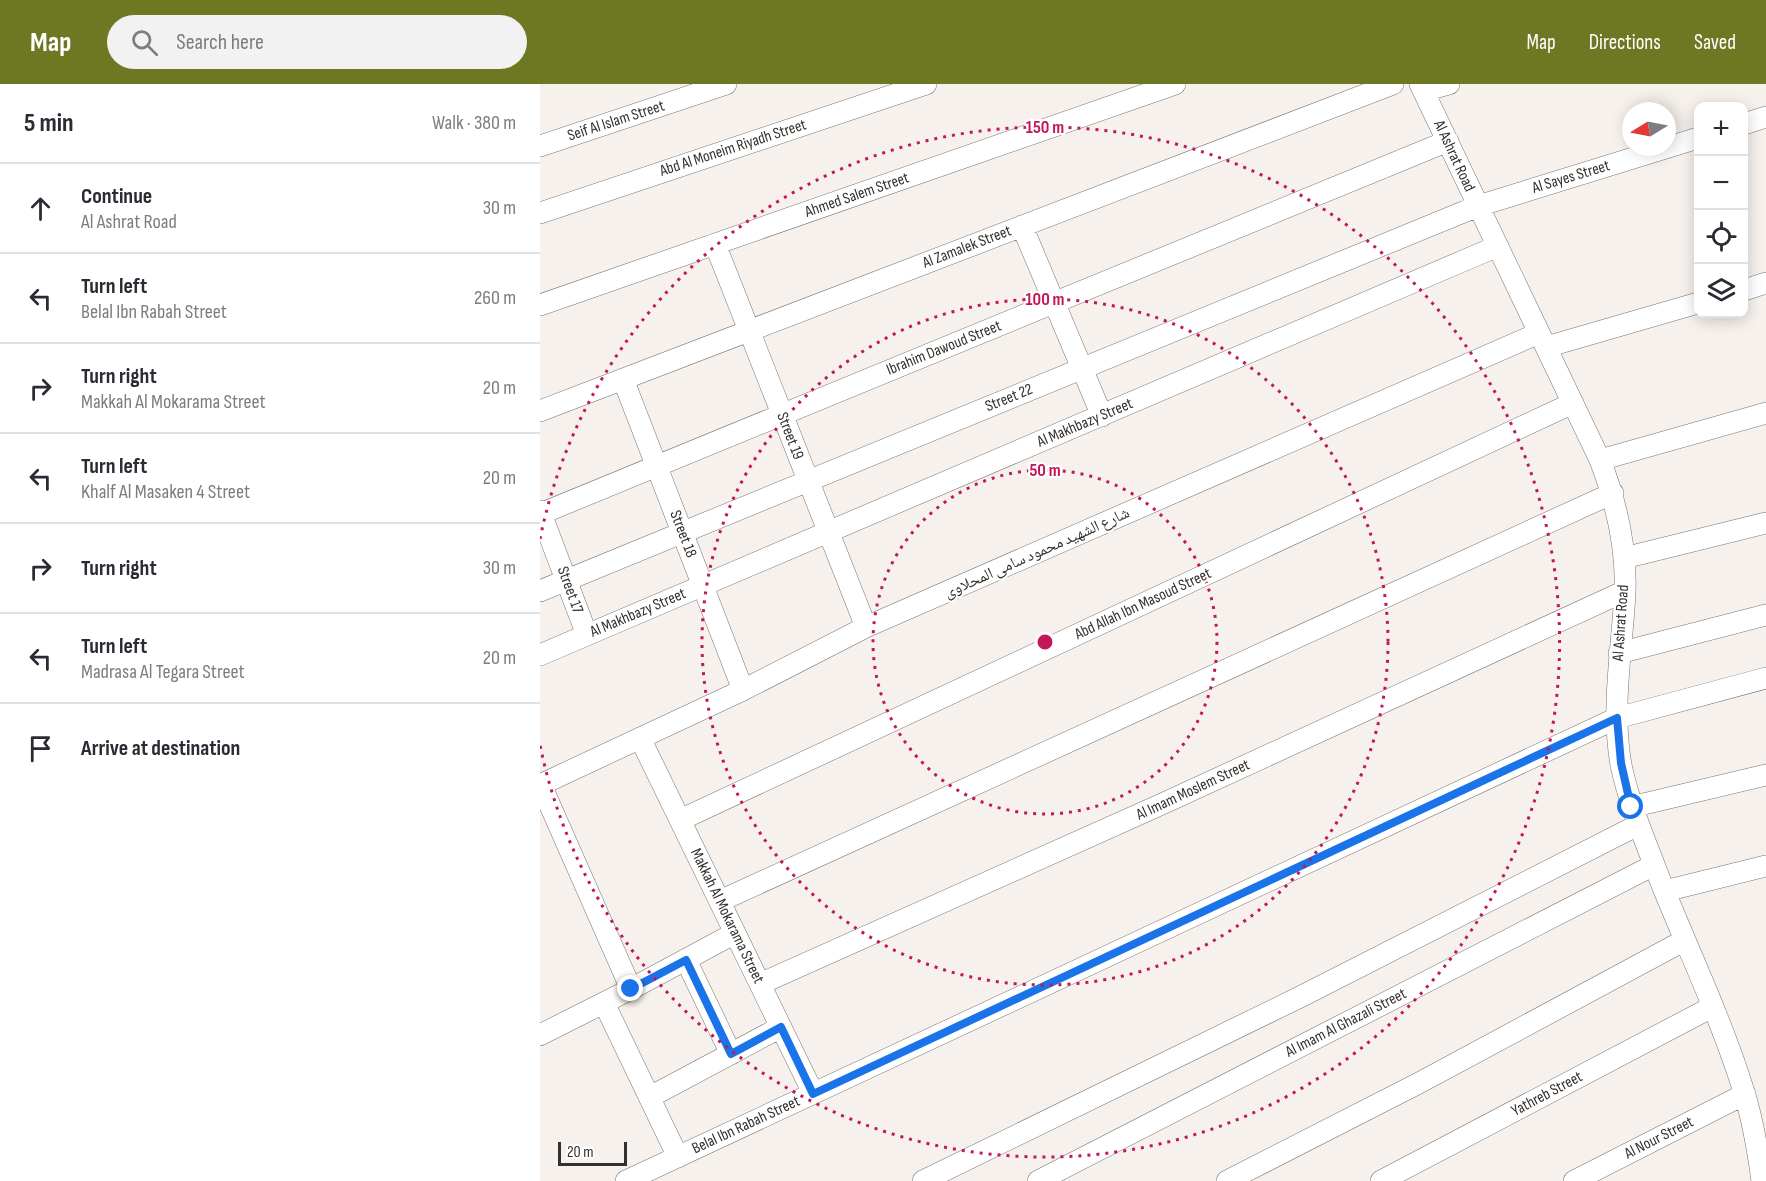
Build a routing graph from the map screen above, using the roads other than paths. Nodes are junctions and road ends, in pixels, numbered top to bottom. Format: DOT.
graph roads {
  1 [pos="726,84"];
  2 [pos="926,84"];
  3 [pos="1174,84"];
  4 [pos="1393,84"];
  5 [pos="1449,84"];
  6 [pos="1422,88"];
  7 [pos="1766,117"];
  8 [pos="1748,122"];
  9 [pos="1694,139"];
  10 [pos="1448,141"];
  11 [pos="540,146"];
  12 [pos="1478,206"];
  13 [pos="540,213"];
  14 [pos="1022,226"];
  15 [pos="715,244"];
  16 [pos="1498,246"];
  17 [pos="1766,283"];
  18 [pos="1748,288"];
  19 [pos="1054,303"];
  20 [pos="1694,304"];
  21 [pos="540,305"];
  22 [pos="749,331"];
  23 [pos="1543,340"];
  24 [pos="1082,369"];
  25 [pos="623,379"];
  26 [pos="1573,404"];
  27 [pos="540,411"];
  28 [pos="1766,413"];
  29 [pos="782,415"];
  30 [pos="1102,416"];
  31 [pos="1600,460"];
  32 [pos="657,466"];
  33 [pos="808,481"];
  34 [pos="1613,493"];
  35 [pos="540,513"];
  36 [pos="1766,523"];
  37 [pos="682,532"];
  38 [pos="828,532"];
  39 [pos="1624,558"];
  40 [pos="566,580"];
  41 [pos="703,586"];
  42 [pos="540,591"];
  43 [pos="1625,591"];
  44 [pos="1766,615"];
  45 [pos="866,627"];
  46 [pos="586,635"];
  47 [pos="1619,653"];
  48 [pos="540,655"];
  49 [pos="1766,678"];
  50 [pos="743,690"];
  51 [pos="1617,718"];
  52 [pos="640,738"];
  53 [pos="1766,774"];
  54 [pos="540,785"];
  55 [pos="1634,816"];
  56 [pos="680,820"];
  57 [pos="1654,865"];
  58 [pos="1766,866"];
  59 [pos="1665,891"];
  60 [pos="720,901"];
  61 [pos="735,933"];
  62 [pos="1685,940"];
  63 [pos="686,960"];
  64 [pos="760,984"];
  65 [pos="631,989"];
  66 [pos="604,1003"];
  67 [pos="1712,1008"];
  68 [pos="781,1027"];
  69 [pos="540,1035"];
  70 [pos="731,1054"];
  71 [pos="813,1094"];
  72 [pos="1745,1094"];
  73 [pos="650,1097"];
  74 [pos="678,1156"];
  75 [pos="626,1181"];
  76 [pos="924,1181"];
  77 [pos="1038,1181"];
  78 [pos="1227,1181"];
  79 [pos="1381,1181"];
  80 [pos="1574,1181"];
  81 [pos="1762,1181"];
  1 -- 11 [label="street, Seif Al Islam Street"];
  2 -- 13 [label="street, Abd Al Moneim Riyadh Street"];
  3 -- 15 [label="street, Ahmed Salem Street"];
  4 -- 14 [label="street, Al Zamalek Street"];
  5 -- 6 [label="street"];
  6 -- 10 [label="street, Al Ashrat Road"];
  7 -- 8 [label="street"];
  9 -- 12 [label="street, Al Sayes Street"];
  10 -- 12 [label="street, Al Ashrat Road"];
  10 -- 19 [label="street, Ibrahim Dawoud Street"];
  12 -- 16 [label="street, Al Ashrat Road"];
  12 -- 24 [label="street, Street 22"];
  14 -- 19 [label="street"];
  14 -- 22 [label="street, Al Zamalek Street"];
  15 -- 21 [label="street, Ahmed Salem Street"];
  15 -- 22 [label="street, Street 19"];
  16 -- 23 [label="street, Al Ashrat Road"];
  16 -- 30 [label="street, Al Makhbazy Street"];
  17 -- 18 [label="street"];
  19 -- 24 [label="street"];
  19 -- 29 [label="street, Ibrahim Dawoud Street"];
  20 -- 23 [label="street, شارع الشهيد محمود سامى المحلاوى"];
  22 -- 25 [label="street, Al Zamalek Street"];
  22 -- 29 [label="street, Street 19"];
  23 -- 26 [label="street, Al Ashrat Road"];
  23 -- 45 [label="street, شارع الشهيد محمود سامى المحلاوى"];
  24 -- 30 [label="street"];
  24 -- 33 [label="street, Street 22"];
  25 -- 27 [label="street, Al Zamalek Street"];
  25 -- 32 [label="street, Street 18"];
  26 -- 31 [label="street, Al Ashrat Road"];
  26 -- 56 [label="street, Abd Allah Ibn Masoud Street"];
  28 -- 31 [label="street"];
  29 -- 32 [label="street, Ibrahim Dawoud Street"];
  29 -- 33 [label="street, Street 19"];
  30 -- 38 [label="street, Al Makhbazy Street"];
  31 -- 34 [label="street, Al Ashrat Road"];
  32 -- 35 [label="street, Ibrahim Dawoud Street"];
  32 -- 37 [label="street, Street 18"];
  33 -- 37 [label="street, Street 22"];
  33 -- 38 [label="street, Street 19"];
  34 -- 39 [label="street, Al Ashrat Road"];
  34 -- 60 [label="street"];
  35 -- 40 [label="street, Street 17"];
  36 -- 39 [label="street"];
  37 -- 40 [label="street, Street 22"];
  37 -- 41 [label="street, Street 18"];
  38 -- 41 [label="street, Al Makhbazy Street"];
  38 -- 45 [label="street, Street 19"];
  39 -- 43 [label="street, Al Ashrat Road"];
  40 -- 42 [label="street, Street 22"];
  40 -- 46 [label="street, Street 17"];
  41 -- 46 [label="street, Al Makhbazy Street"];
  41 -- 50 [label="street, Street 18"];
  43 -- 47 [label="street, Al Ashrat Road"];
  43 -- 64 [label="street, Al Imam Moslem Street"];
  44 -- 47 [label="street"];
  45 -- 50 [label="street, شارع الشهيد محمود سامى المحلاوى"];
  46 -- 48 [label="street, Al Makhbazy Street"];
  47 -- 51 [label="street, Al Ashrat Road"];
  49 -- 51 [label="street, Belal Ibn Rabah Street"];
  50 -- 52 [label="street, شارع الشهيد محمود سامى المحلاوى"];
  51 -- 55 [label="street, Al Ashrat Road"];
  51 -- 71 [label="street, Belal Ibn Rabah Street"];
  52 -- 54 [label="street, شارع الشهيد محمود سامى المحلاوى"];
  52 -- 56 [label="street, Makkah Al Mokarama Street"];
  53 -- 55 [label="street"];
  54 -- 65 [label="street"];
  55 -- 57 [label="street, Al Ashrat Road"];
  55 -- 76 [label="street"];
  56 -- 60 [label="street, Makkah Al Mokarama Street"];
  57 -- 59 [label="street, Al Ashrat Road"];
  57 -- 77 [label="street, Al Imam Al Ghazali Street"];
  58 -- 59 [label="street"];
  59 -- 62 [label="street, Al Ashrat Road"];
  60 -- 61 [label="street, Makkah Al Mokarama Street"];
  61 -- 63 [label="street"];
  61 -- 64 [label="street, Makkah Al Mokarama Street"];
  62 -- 67 [label="street, Al Ashrat Road"];
  62 -- 78 [label="street"];
  63 -- 65 [label="street"];
  63 -- 70 [label="street"];
  64 -- 68 [label="street, Makkah Al Mokarama Street"];
  65 -- 66 [label="street"];
  66 -- 69 [label="street"];
  66 -- 73 [label="street"];
  67 -- 72 [label="street, Al Ashrat Road"];
  67 -- 79 [label="street, Yathreb Street"];
  68 -- 70 [label="street"];
  68 -- 71 [label="street, Makkah Al Mokarama Street"];
  70 -- 73 [label="street"];
  71 -- 74 [label="street, Belal Ibn Rabah Street"];
  72 -- 80 [label="street, Al Nour Street"];
  72 -- 81 [label="street, Al Ashrat Road"];
  73 -- 74 [label="street"];
  74 -- 75 [label="street, Belal Ibn Rabah Street"];
}
